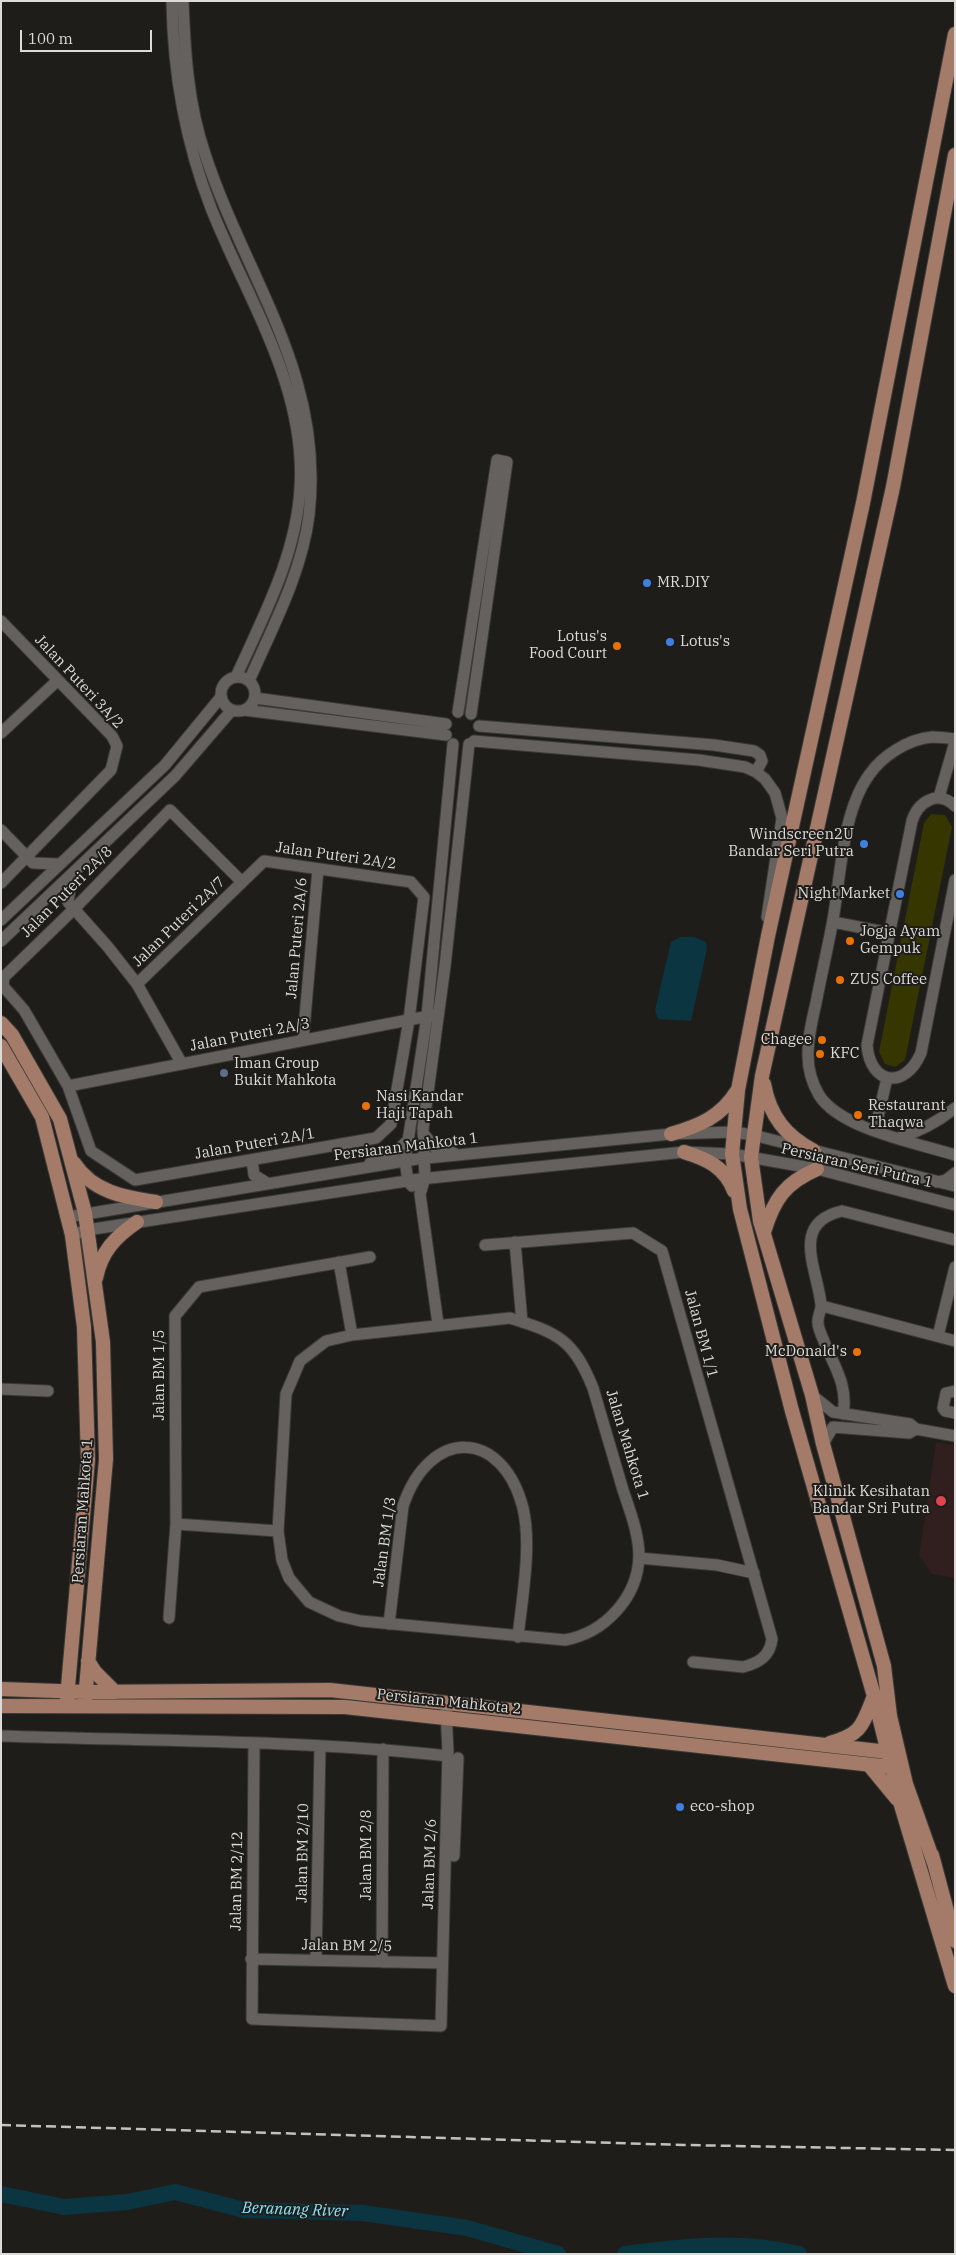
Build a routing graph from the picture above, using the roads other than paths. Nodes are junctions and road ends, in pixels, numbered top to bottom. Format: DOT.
graph roads {
  1 [pos="172,1"];
  2 [pos="184,1"];
  3 [pos="955,34"];
  4 [pos="955,155"];
  5 [pos="1,621"];
  6 [pos="10,630"];
  7 [pos="1,639"];
  8 [pos="236,677"];
  9 [pos="57,681"];
  10 [pos="249,681"];
  11 [pos="220,698"];
  12 [pos="254,698"];
  13 [pos="244,710"];
  14 [pos="232,711"];
  15 [pos="458,712"];
  16 [pos="471,714"];
  17 [pos="479,726"];
  18 [pos="1,733"];
  19 [pos="448,734"];
  20 [pos="955,740"];
  21 [pos="472,743"];
  22 [pos="756,772"];
  23 [pos="939,797"];
  24 [pos="955,806"];
  25 [pos="1,830"];
  26 [pos="30,860"];
  27 [pos="59,864"];
  28 [pos="318,869"];
  29 [pos="72,875"];
  30 [pos="955,880"];
  31 [pos="242,882"];
  32 [pos="1,883"];
  33 [pos="32,889"];
  34 [pos="40,905"];
  35 [pos="71,906"];
  36 [pos="1,920"];
  37 [pos="833,922"];
  38 [pos="889,933"];
  39 [pos="768,936"];
  40 [pos="1,942"];
  41 [pos="949,945"];
  42 [pos="137,984"];
  43 [pos="433,1015"];
  44 [pos="409,1020"];
  45 [pos="1,1024"];
  46 [pos="303,1040"];
  47 [pos="1,1046"];
  48 [pos="182,1064"];
  49 [pos="762,1076"];
  50 [pos="886,1078"];
  51 [pos="68,1086"];
  52 [pos="738,1090"];
  53 [pos="955,1108"];
  54 [pos="875,1130"];
  55 [pos="734,1132"];
  56 [pos="423,1134"];
  57 [pos="671,1134"];
  58 [pos="753,1134"];
  59 [pos="899,1138"];
  60 [pos="408,1140"];
  61 [pos="814,1151"];
  62 [pos="684,1152"];
  63 [pos="732,1154"];
  64 [pos="462,1155"];
  65 [pos="955,1155"];
  66 [pos="70,1156"];
  67 [pos="752,1157"];
  68 [pos="423,1159"];
  69 [pos="252,1160"];
  70 [pos="405,1161"];
  71 [pos="817,1169"];
  72 [pos="354,1170"];
  73 [pos="955,1173"];
  74 [pos="254,1175"];
  75 [pos="426,1178"];
  76 [pos="408,1181"];
  77 [pos="937,1182"];
  78 [pos="267,1183"];
  79 [pos="955,1187"];
  80 [pos="234,1189"];
  81 [pos="420,1194"];
  82 [pos="936,1200"];
  83 [pos="156,1202"];
  84 [pos="955,1205"];
  85 [pos="740,1208"];
  86 [pos="84,1213"];
  87 [pos="68,1217"];
  88 [pos="137,1222"];
  89 [pos="87,1230"];
  90 [pos="764,1232"];
  91 [pos="72,1234"];
  92 [pos="955,1240"];
  93 [pos="515,1242"];
  94 [pos="485,1245"];
  95 [pos="370,1257"];
  96 [pos="340,1262"];
  97 [pos="955,1267"];
  98 [pos="94,1284"];
  99 [pos="952,1293"];
  100 [pos="822,1306"];
  101 [pos="522,1322"];
  102 [pos="438,1324"];
  103 [pos="352,1335"];
  104 [pos="938,1336"];
  105 [pos="955,1341"];
  106 [pos="1,1389"];
  107 [pos="48,1391"];
  108 [pos="955,1391"];
  109 [pos="812,1395"];
  110 [pos="955,1413"];
  111 [pos="843,1414"];
  112 [pos="917,1429"];
  113 [pos="955,1436"];
  114 [pos="823,1444"];
  115 [pos="176,1524"];
  116 [pos="278,1531"];
  117 [pos="639,1558"];
  118 [pos="754,1572"];
  119 [pos="169,1618"];
  120 [pos="389,1624"];
  121 [pos="518,1637"];
  122 [pos="88,1661"];
  123 [pos="693,1662"];
  124 [pos="70,1663"];
  125 [pos="888,1688"];
  126 [pos="1,1689"];
  127 [pos="43,1690"];
  128 [pos="67,1690"];
  129 [pos="115,1692"];
  130 [pos="874,1696"];
  131 [pos="85,1699"];
  132 [pos="446,1702"];
  133 [pos="1,1706"];
  134 [pos="68,1706"];
  135 [pos="446,1718"];
  136 [pos="1,1736"];
  137 [pos="254,1743"];
  138 [pos="824,1745"];
  139 [pos="320,1746"];
  140 [pos="383,1749"];
  141 [pos="453,1757"];
  142 [pos="893,1760"];
  143 [pos="869,1765"];
  144 [pos="901,1805"];
  145 [pos="454,1856"];
  146 [pos="934,1863"];
  147 [pos="955,1941"];
  148 [pos="251,1959"];
  149 [pos="316,1960"];
  150 [pos="382,1962"];
  151 [pos="442,1963"];
  152 [pos="955,1986"];
  153 [pos="441,2026"];
  1 -- 8 [label="street"];
  2 -- 10 [label="street"];
  3 -- 39 [label="main road"];
  4 -- 49 [label="main road"];
  5 -- 6 [label="street, Jalan Puteri 3A/2"];
  6 -- 7 [label="street"];
  6 -- 9 [label="street, Jalan Puteri 3A/2"];
  8 -- 10 [label="street"];
  8 -- 11 [label="street"];
  9 -- 18 [label="street"];
  9 -- 26 [label="street, Jalan Puteri 3A/2"];
  10 -- 12 [label="street"];
  11 -- 14 [label="street"];
  11 -- 27 [label="street"];
  12 -- 13 [label="street"];
  12 -- 19 [label="street"];
  13 -- 14 [label="street"];
  13 -- 19 [label="street"];
  14 -- 29 [label="street"];
  15 -- 16 [label="street"];
  15 -- 16 [label="street"];
  15 -- 19 [label="street"];
  16 -- 17 [label="street"];
  17 -- 21 [label="street"];
  17 -- 22 [label="street"];
  19 -- 21 [label="street"];
  19 -- 43 [label="street"];
  20 -- 23 [label="street"];
  20 -- 37 [label="street"];
  21 -- 22 [label="street"];
  21 -- 43 [label="street"];
  22 -- 39 [label="street"];
  23 -- 24 [label="street"];
  23 -- 38 [label="street"];
  25 -- 26 [label="street"];
  26 -- 27 [label="street"];
  26 -- 32 [label="street, Jalan Puteri 3A/2"];
  26 -- 33 [label="street"];
  27 -- 33 [label="street"];
  28 -- 31 [label="street, Jalan Puteri 2A/2"];
  28 -- 44 [label="street, Jalan Puteri 2A/2"];
  28 -- 46 [label="street, Jalan Puteri 2A/6"];
  29 -- 34 [label="street"];
  29 -- 35 [label="street"];
  30 -- 41 [label="street"];
  31 -- 35 [label="street, Jalan Puteri 2A/8"];
  31 -- 42 [label="street, Jalan Puteri 2A/7"];
  33 -- 36 [label="street"];
  34 -- 35 [label="street"];
  34 -- 40 [label="street"];
  35 -- 42 [label="street"];
  35 -- 51 [label="street, Jalan Puteri 2A/8"];
  37 -- 38 [label="street"];
  37 -- 54 [label="street"];
  38 -- 50 [label="street"];
  39 -- 52 [label="main road"];
  41 -- 50 [label="street"];
  42 -- 48 [label="street"];
  43 -- 44 [label="street, Jalan Puteri 2A/3"];
  43 -- 56 [label="street"];
  43 -- 60 [label="street"];
  44 -- 46 [label="street, Jalan Puteri 2A/3"];
  44 -- 69 [label="street, Jalan Puteri 2A/1"];
  45 -- 66 [label="main road, Persiaran Mahkota 1"];
  46 -- 48 [label="street, Jalan Puteri 2A/3"];
  47 -- 87 [label="main road, Persiaran Mahkota 1"];
  48 -- 51 [label="street, Jalan Puteri 2A/3"];
  49 -- 58 [label="main road"];
  49 -- 61 [label="main road"];
  50 -- 54 [label="street"];
  51 -- 69 [label="street, Jalan Puteri 2A/1"];
  52 -- 55 [label="main road"];
  52 -- 57 [label="main road"];
  53 -- 59 [label="street"];
  54 -- 59 [label="street"];
  55 -- 57 [label="street, Persiaran Mahkota 1"];
  55 -- 58 [label="street, Persiaran Seri Putra 1"];
  55 -- 63 [label="main road"];
  56 -- 64 [label="street"];
  56 -- 68 [label="street"];
  57 -- 64 [label="street, Persiaran Mahkota 1"];
  58 -- 61 [label="street, Persiaran Seri Putra 1"];
  58 -- 67 [label="main road"];
  59 -- 65 [label="street"];
  60 -- 70 [label="street"];
  60 -- 72 [label="street"];
  61 -- 77 [label="street, Persiaran Seri Putra 1"];
  62 -- 63 [label="street"];
  62 -- 75 [label="street"];
  62 -- 85 [label="main road"];
  63 -- 67 [label="street, Persiaran Seri Putra 1"];
  63 -- 85 [label="main road"];
  64 -- 68 [label="street, Persiaran Mahkota 1"];
  66 -- 83 [label="main road"];
  66 -- 86 [label="main road, Persiaran Mahkota 1"];
  67 -- 71 [label="street, Persiaran Seri Putra 1"];
  67 -- 90 [label="main road"];
  68 -- 70 [label="street, Persiaran Mahkota 1"];
  68 -- 75 [label="street"];
  69 -- 74 [label="street"];
  70 -- 72 [label="street, Persiaran Mahkota 1"];
  70 -- 76 [label="street"];
  71 -- 82 [label="street, Persiaran Seri Putra 1"];
  71 -- 90 [label="main road"];
  72 -- 78 [label="street, Persiaran Mahkota 1"];
  73 -- 77 [label="street"];
  74 -- 78 [label="street"];
  74 -- 80 [label="street"];
  75 -- 76 [label="street"];
  75 -- 81 [label="street"];
  76 -- 81 [label="street"];
  76 -- 88 [label="street"];
  77 -- 79 [label="street, Persiaran Seri Putra 1"];
  78 -- 80 [label="street, Persiaran Mahkota 1"];
  79 -- 82 [label="street"];
  80 -- 83 [label="street, Persiaran Mahkota 1"];
  81 -- 102 [label="street"];
  82 -- 84 [label="street, Persiaran Seri Putra 1"];
  83 -- 86 [label="street, Persiaran Mahkota 1"];
  85 -- 130 [label="main road"];
  86 -- 87 [label="street, Persiaran Mahkota 1"];
  86 -- 89 [label="main road, Persiaran Mahkota 1"];
  87 -- 91 [label="main road, Persiaran Mahkota 1"];
  88 -- 89 [label="street"];
  88 -- 98 [label="main road"];
  89 -- 91 [label="street"];
  89 -- 98 [label="main road, Persiaran Mahkota 1"];
  90 -- 109 [label="main road"];
  91 -- 124 [label="main road, Persiaran Mahkota 1"];
  92 -- 100 [label="street"];
  93 -- 94 [label="street, Jalan BM 1/1"];
  93 -- 101 [label="street"];
  93 -- 118 [label="street, Jalan BM 1/1"];
  95 -- 96 [label="street, Jalan BM 1/5"];
  96 -- 103 [label="street"];
  96 -- 115 [label="street, Jalan BM 1/5"];
  97 -- 99 [label="street"];
  98 -- 122 [label="main road, Persiaran Mahkota 1"];
  99 -- 104 [label="street"];
  100 -- 104 [label="street"];
  100 -- 111 [label="street"];
  101 -- 102 [label="street, Jalan Mahkota 1"];
  101 -- 117 [label="street, Jalan Mahkota 1"];
  102 -- 103 [label="street, Jalan Mahkota 1"];
  103 -- 116 [label="street, Jalan Mahkota 1"];
  104 -- 105 [label="street"];
  106 -- 107 [label="street"];
  108 -- 110 [label="street"];
  109 -- 111 [label="street"];
  109 -- 114 [label="main road"];
  111 -- 112 [label="street"];
  112 -- 113 [label="street"];
  112 -- 114 [label="street"];
  114 -- 125 [label="main road"];
  115 -- 116 [label="street"];
  115 -- 119 [label="street, Jalan BM 1/5"];
  116 -- 120 [label="street, Jalan Mahkota 1"];
  117 -- 118 [label="street"];
  117 -- 121 [label="street, Jalan Mahkota 1"];
  118 -- 123 [label="street, Jalan BM 1/1"];
  120 -- 121 [label="street, Jalan Mahkota 1"];
  120 -- 121 [label="street, Jalan BM 1/3"];
  122 -- 129 [label="main road"];
  122 -- 131 [label="main road, Persiaran Mahkota 1"];
  124 -- 127 [label="main road"];
  124 -- 128 [label="main road, Persiaran Mahkota 1"];
  125 -- 142 [label="main road"];
  125 -- 146 [label="main road"];
  126 -- 127 [label="main road, Persiaran Mahkota 2"];
  127 -- 128 [label="main road, Persiaran Mahkota 2"];
  128 -- 131 [label="main road, Persiaran Mahkota 2"];
  128 -- 134 [label="main road, Persiaran Mahkota 1"];
  129 -- 131 [label="main road, Persiaran Mahkota 2"];
  129 -- 132 [label="main road, Persiaran Mahkota 2"];
  130 -- 138 [label="main road"];
  130 -- 142 [label="main road"];
  131 -- 134 [label="main road, Persiaran Mahkota 2"];
  131 -- 135 [label="main road, Persiaran Mahkota 2"];
  132 -- 135 [label="street, Jalan BM 2/6"];
  132 -- 138 [label="main road, Persiaran Mahkota 2"];
  133 -- 134 [label="main road, Persiaran Mahkota 2"];
  135 -- 141 [label="street, Jalan BM 2/6"];
  135 -- 143 [label="main road, Persiaran Mahkota 2"];
  136 -- 137 [label="street"];
  137 -- 139 [label="street"];
  137 -- 148 [label="street, Jalan BM 2/12"];
  138 -- 142 [label="main road, Persiaran Mahkota 2"];
  139 -- 140 [label="street"];
  139 -- 149 [label="street, Jalan BM 2/10"];
  140 -- 141 [label="street"];
  140 -- 150 [label="street, Jalan BM 2/8"];
  141 -- 145 [label="street"];
  141 -- 151 [label="street, Jalan BM 2/6"];
  142 -- 143 [label="main road, Persiaran Mahkota 2"];
  142 -- 144 [label="main road"];
  142 -- 146 [label="main road"];
  143 -- 144 [label="main road"];
  144 -- 152 [label="main road"];
  146 -- 147 [label="main road"];
  148 -- 149 [label="street, Jalan BM 2/5"];
  148 -- 153 [label="street, Jalan BM 2/12"];
  149 -- 150 [label="street, Jalan BM 2/5"];
  150 -- 151 [label="street, Jalan BM 2/5"];
  151 -- 153 [label="street, Jalan BM 2/6"];
}
